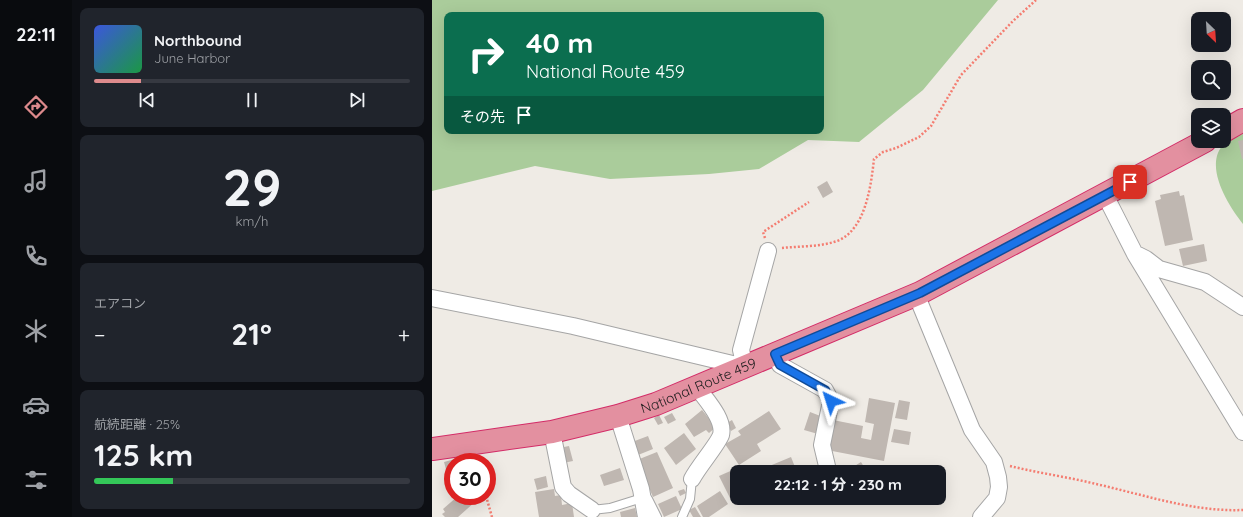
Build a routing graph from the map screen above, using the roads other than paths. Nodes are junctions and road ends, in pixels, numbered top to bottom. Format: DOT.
graph roads {
  1 [pos="1243,120"];
  2 [pos="1231,127"];
  3 [pos="1192,148"];
  4 [pos="1105,195"];
  5 [pos="768,251"];
  6 [pos="1135,254"];
  7 [pos="916,294"];
  8 [pos="432,298"];
  9 [pos="1243,307"];
  10 [pos="775,354"];
  11 [pos="745,366"];
  12 [pos="696,387"];
  13 [pos="618,416"];
  14 [pos="552,432"];
  15 [pos="1243,432"];
  16 [pos="432,449"];
  17 [pos="827,465"];
  18 [pos="692,479"];
  19 [pos="641,493"];
  20 [pos="592,510"];
  21 [pos="646,517"];
  22 [pos="657,517"];
  23 [pos="682,517"];
  24 [pos="981,517"];
  1 -- 2 [label="highway"];
  3 -- 4 [label="highway, National Route 459"];
  4 -- 6 [label="street"];
  4 -- 7 [label="highway, National Route 459"];
  5 -- 11 [label="street"];
  6 -- 9 [label="street"];
  6 -- 15 [label="street"];
  7 -- 10 [label="highway, National Route 459"];
  7 -- 24 [label="street"];
  8 -- 11 [label="street"];
  10 -- 11 [label="highway, National Route 459"];
  10 -- 17 [label="street"];
  11 -- 12 [label="highway, National Route 459"];
  12 -- 13 [label="highway, National Route 459"];
  12 -- 18 [label="street"];
  13 -- 14 [label="highway, National Route 459"];
  13 -- 19 [label="street"];
  14 -- 16 [label="highway, National Route 459"];
  14 -- 20 [label="street"];
  18 -- 23 [label="lane"];
  19 -- 20 [label="lane"];
  19 -- 21 [label="street"];
  19 -- 22 [label="lane"];
}
